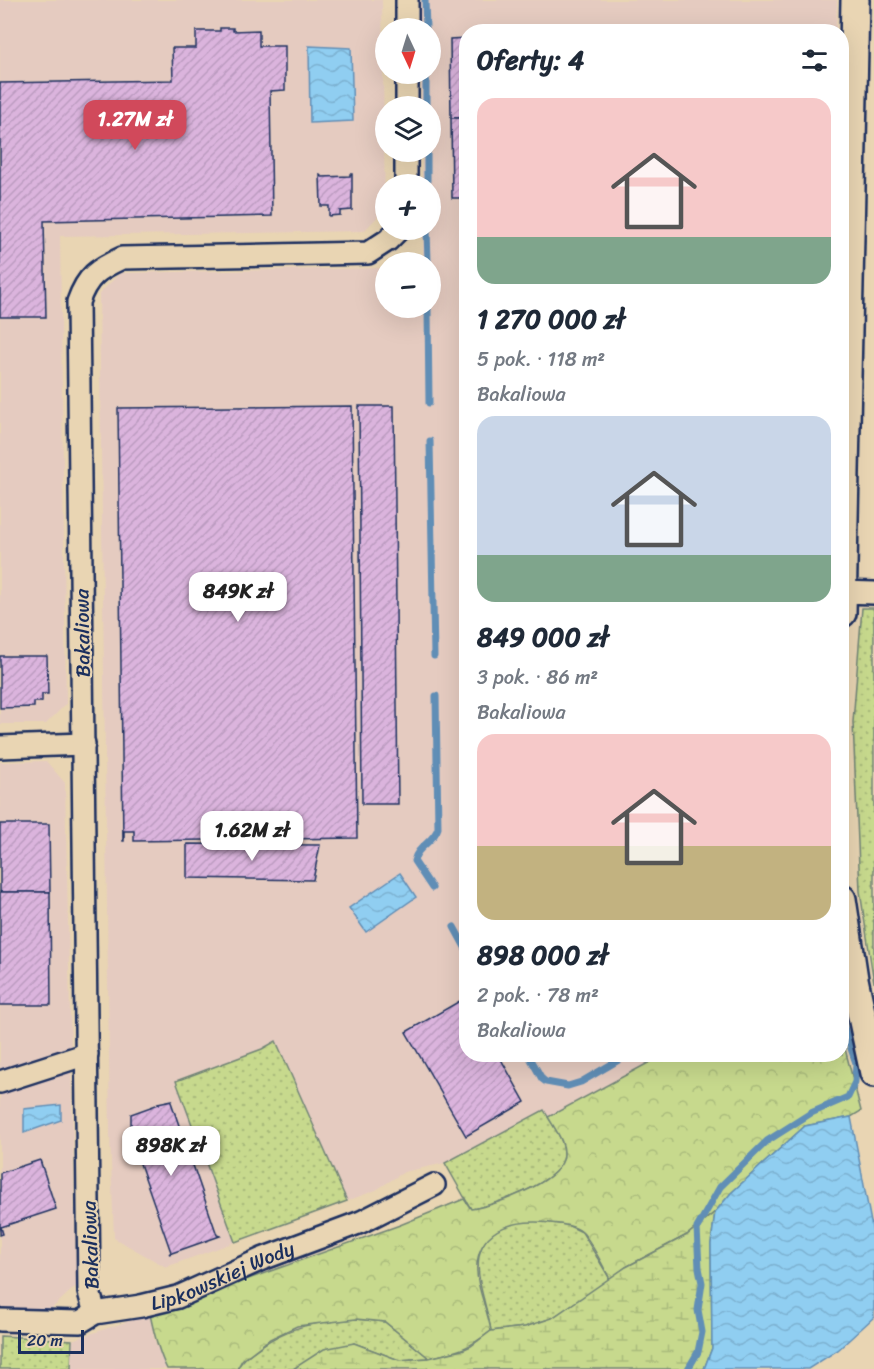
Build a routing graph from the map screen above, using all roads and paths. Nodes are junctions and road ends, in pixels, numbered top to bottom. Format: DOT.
graph roads {
  1 [pos="407,0"];
  2 [pos="855,0"];
  3 [pos="407,18"];
  4 [pos="388,240"];
  5 [pos="849,273"];
  6 [pos="849,592"];
  7 [pos="874,593"];
  8 [pos="84,744"];
  9 [pos="0,747"];
  10 [pos="849,946"];
  11 [pos="87,1054"];
  12 [pos="874,1073"];
  13 [pos="0,1082"];
  14 [pos="434,1185"];
  15 [pos="95,1313"];
  16 [pos="0,1320"];
  1 -- 3 [label="street"];
  2 -- 5 [label="main road"];
  4 -- 8 [label="street, Bakaliowa"];
  6 -- 7 [label="street"];
  8 -- 9 [label="street"];
  8 -- 11 [label="street, Bakaliowa"];
  10 -- 12 [label="main road"];
  11 -- 13 [label="street"];
  11 -- 15 [label="street, Bakaliowa"];
  14 -- 15 [label="street, Lipkowskiej Wody"];
  15 -- 16 [label="street, Lipkowskiej Wody"];
}
